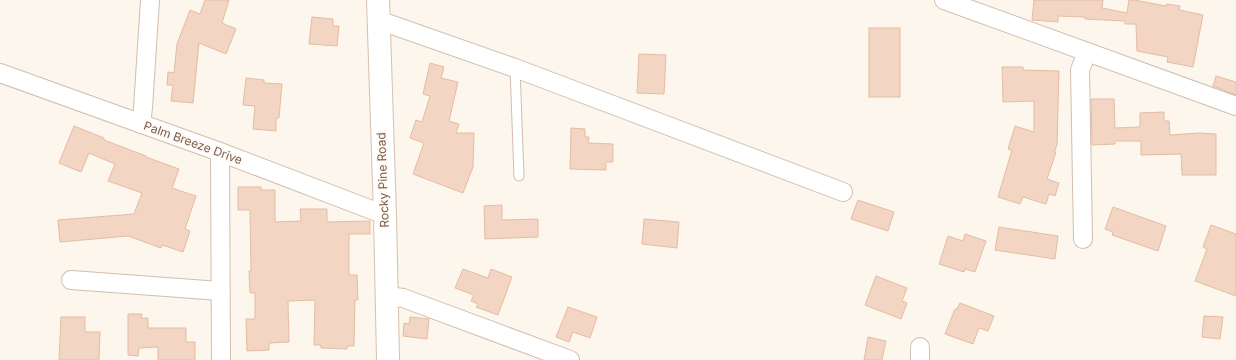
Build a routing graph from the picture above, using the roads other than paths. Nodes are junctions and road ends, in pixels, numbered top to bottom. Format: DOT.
graph roads {
  1 [pos="150,0"];
  2 [pos="944,0"];
  3 [pos="378,10"];
  4 [pos="1087,52"];
  5 [pos="515,68"];
  6 [pos="0,73"];
  7 [pos="1236,106"];
  8 [pos="140,124"];
  9 [pos="220,152"];
  10 [pos="519,176"];
  11 [pos="843,192"];
  12 [pos="385,215"];
  13 [pos="1083,239"];
  14 [pos="71,280"];
  15 [pos="220,291"];
  16 [pos="386,296"];
  17 [pos="221,360"];
  18 [pos="388,360"];
  19 [pos="570,360"];
  1 -- 8 [label="street"];
  2 -- 4 [label="street"];
  3 -- 5 [label="street"];
  3 -- 12 [label="street, Rocky Pine Road"];
  4 -- 7 [label="street"];
  4 -- 13 [label="street"];
  5 -- 10 [label="lane"];
  5 -- 11 [label="street"];
  6 -- 8 [label="street, Palm Breeze Drive"];
  8 -- 9 [label="street, Palm Breeze Drive"];
  9 -- 12 [label="street, Palm Breeze Drive"];
  9 -- 15 [label="street"];
  12 -- 16 [label="street, Rocky Pine Road"];
  14 -- 15 [label="street"];
  15 -- 17 [label="street"];
  16 -- 18 [label="street, Rocky Pine Road"];
  16 -- 19 [label="street"];
}
